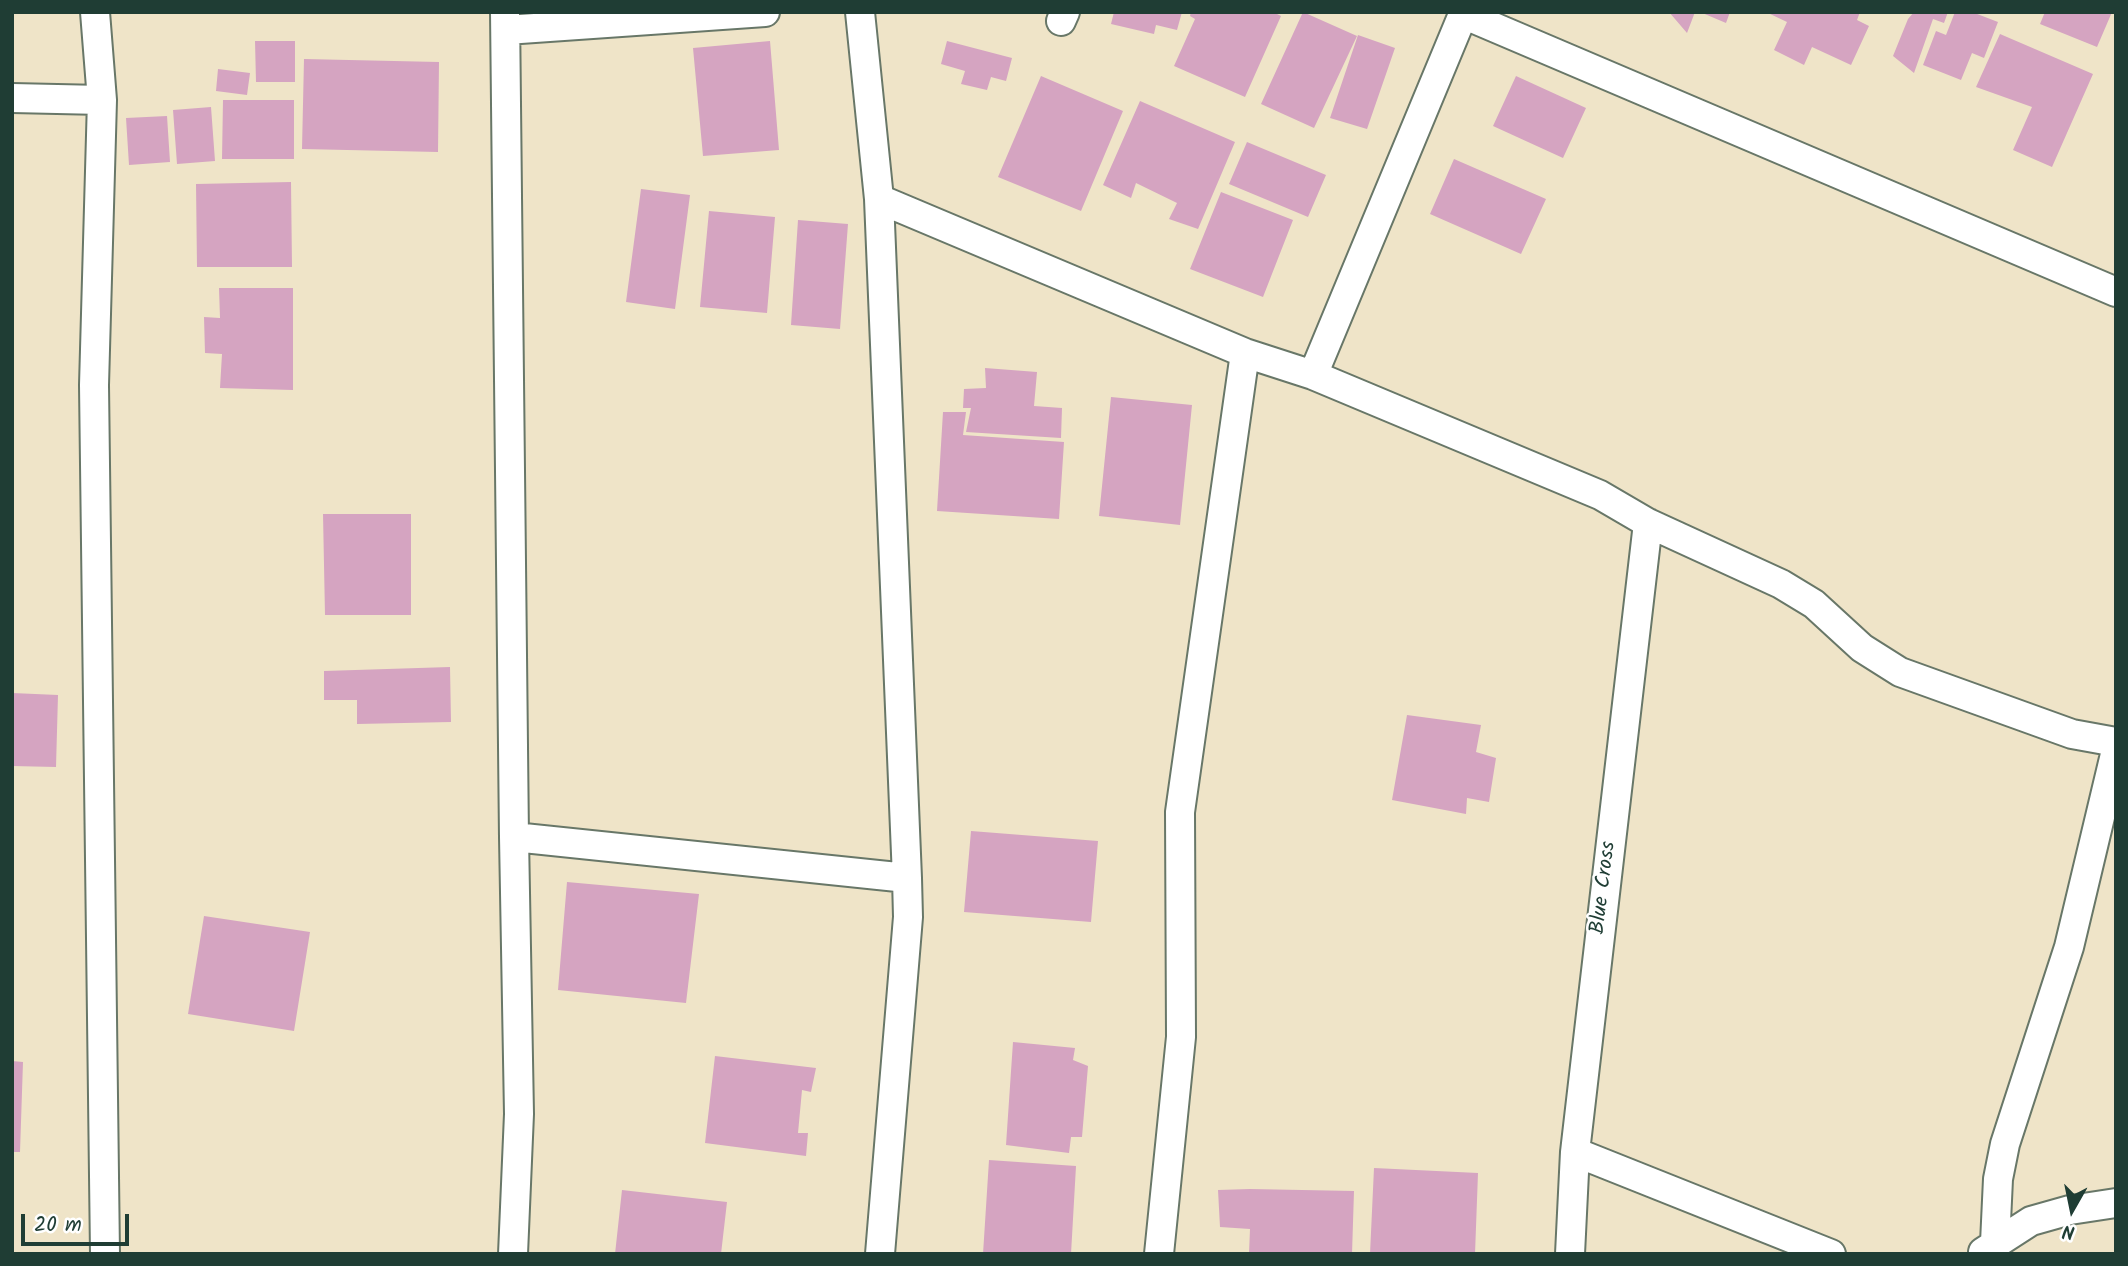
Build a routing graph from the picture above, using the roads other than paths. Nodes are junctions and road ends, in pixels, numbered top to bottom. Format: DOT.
graph roads {
  1 [pos="95,12"];
  2 [pos="765,12"];
  3 [pos="860,12"];
  4 [pos="1463,13"];
  5 [pos="505,21"];
  6 [pos="12,98"];
  7 [pos="102,100"];
  8 [pos="879,199"];
  9 [pos="2116,292"];
  10 [pos="1245,353"];
  11 [pos="1312,375"];
  12 [pos="1648,523"];
  13 [pos="2116,742"];
  14 [pos="2116,750"];
  15 [pos="514,837"];
  16 [pos="907,878"];
  17 [pos="1575,1152"];
  18 [pos="2116,1203"];
  19 [pos="1988,1249"];
  20 [pos="105,1254"];
  21 [pos="513,1254"];
  22 [pos="880,1254"];
  23 [pos="1159,1254"];
  24 [pos="1570,1254"];
  25 [pos="1831,1254"];
  1 -- 7 [label="street"];
  2 -- 5 [label="street"];
  3 -- 8 [label="street"];
  4 -- 9 [label="street"];
  4 -- 11 [label="street"];
  5 -- 15 [label="street"];
  6 -- 7 [label="street"];
  7 -- 20 [label="street"];
  8 -- 10 [label="street"];
  8 -- 16 [label="street"];
  10 -- 11 [label="street"];
  10 -- 23 [label="street"];
  11 -- 12 [label="street"];
  12 -- 13 [label="street"];
  12 -- 17 [label="street, Blue Cross"];
  14 -- 19 [label="street"];
  15 -- 16 [label="street"];
  15 -- 21 [label="street"];
  16 -- 22 [label="street"];
  17 -- 24 [label="street, Blue Cross"];
  17 -- 25 [label="street"];
  18 -- 19 [label="street"];
}
